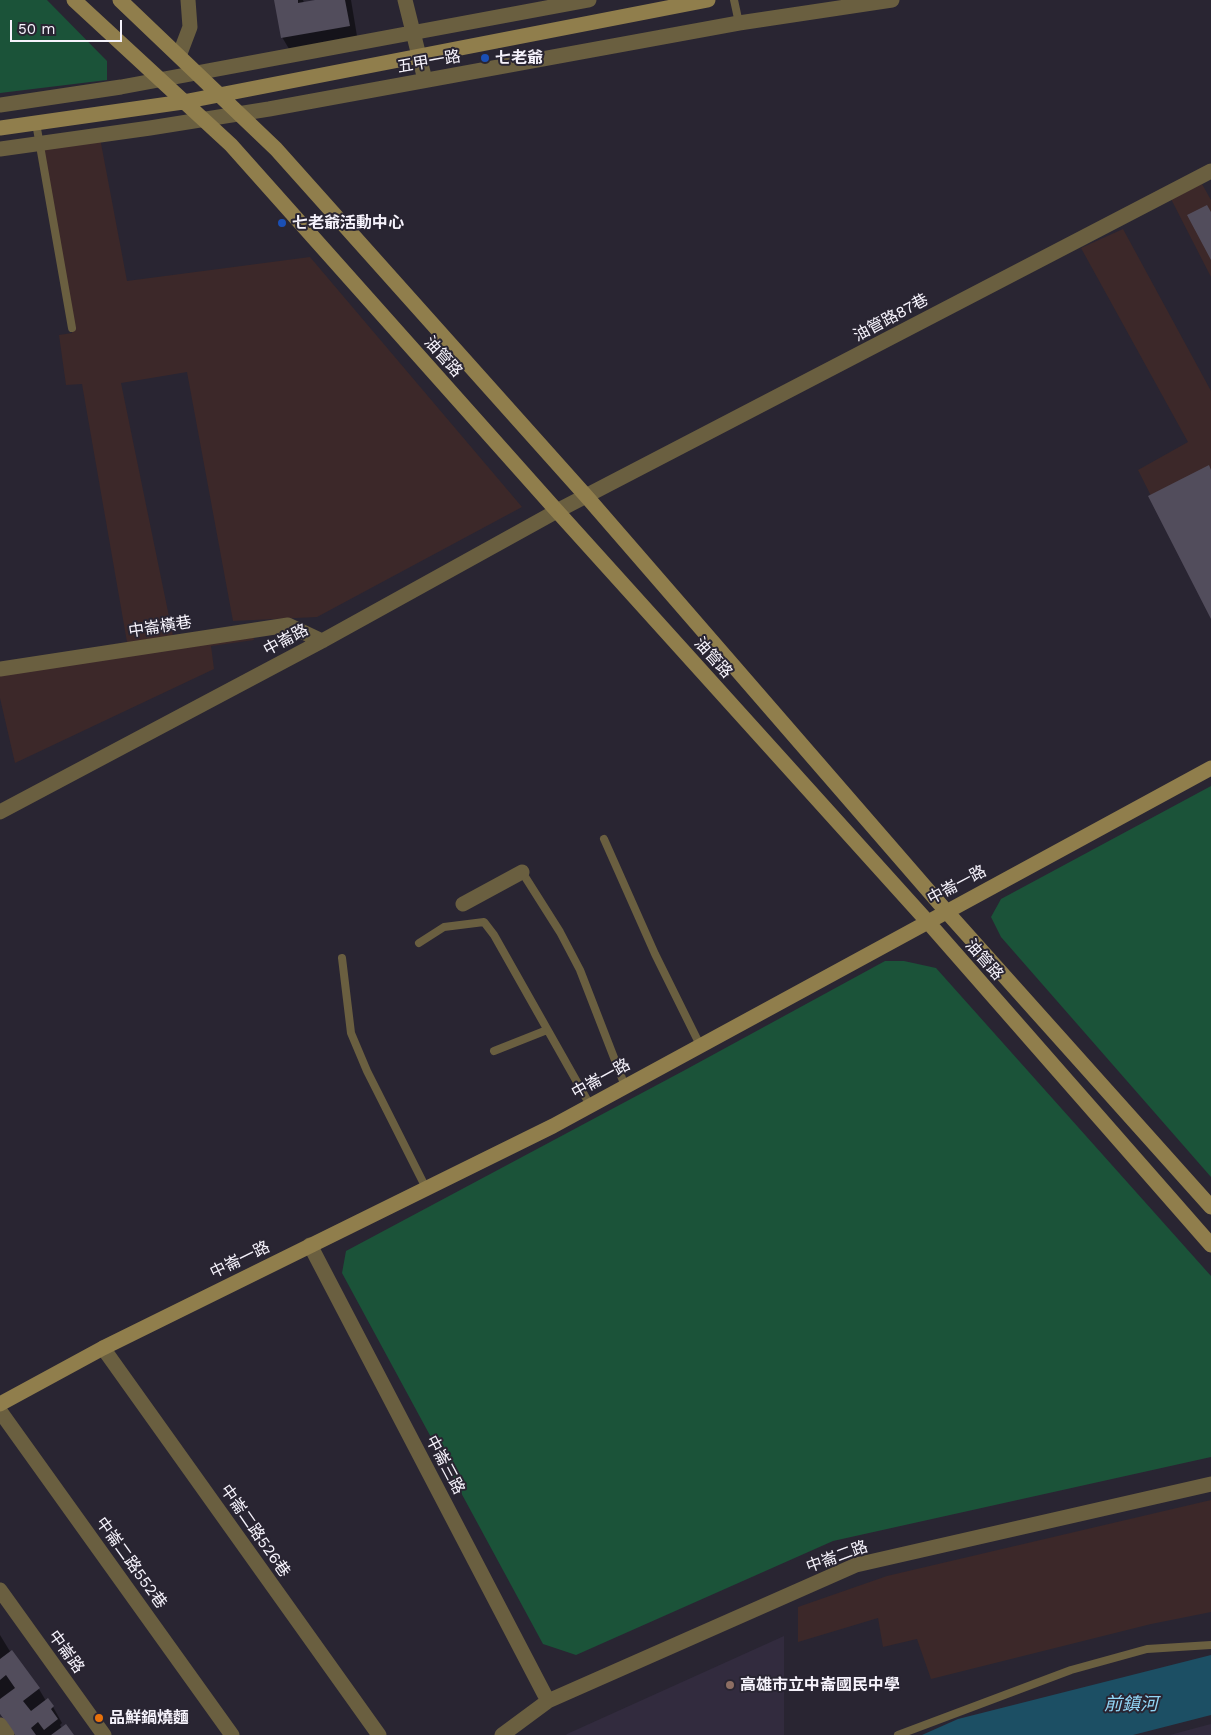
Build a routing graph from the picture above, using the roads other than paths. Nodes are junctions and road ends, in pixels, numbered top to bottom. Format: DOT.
graph roads {
  1 [pos="74,0"];
  2 [pos="120,0"];
  3 [pos="188,0"];
  4 [pos="405,0"];
  5 [pos="589,0"];
  6 [pos="708,0"];
  7 [pos="734,0"];
  8 [pos="892,0"];
  9 [pos="536,5"];
  10 [pos="740,23"];
  11 [pos="414,34"];
  12 [pos="419,55"];
  13 [pos="179,56"];
  14 [pos="198,73"];
  15 [pos="160,79"];
  16 [pos="425,80"];
  17 [pos="220,94"];
  18 [pos="183,102"];
  19 [pos="0,105"];
  20 [pos="240,114"];
  21 [pos="204,119"];
  22 [pos="36,123"];
  23 [pos="0,128"];
  24 [pos="40,143"];
  25 [pos="0,149"];
  26 [pos="1211,171"];
  27 [pos="72,328"];
  28 [pos="587,496"];
  29 [pos="557,512"];
  30 [pos="322,641"];
  31 [pos="0,669"];
  32 [pos="1211,768"];
  33 [pos="0,812"];
  34 [pos="604,839"];
  35 [pos="522,872"];
  36 [pos="463,904"];
  37 [pos="946,911"];
  38 [pos="926,921"];
  39 [pos="419,943"];
  40 [pos="342,958"];
  41 [pos="548,1030"];
  42 [pos="700,1045"];
  43 [pos="494,1051"];
  44 [pos="625,1086"];
  45 [pos="590,1106"];
  46 [pos="426,1188"];
  47 [pos="1211,1207"];
  48 [pos="1211,1244"];
  49 [pos="310,1246"];
  50 [pos="103,1348"];
  51 [pos="0,1404"];
  52 [pos="0,1411"];
  53 [pos="1211,1484"];
  54 [pos="0,1590"];
  55 [pos="1211,1645"];
  56 [pos="548,1701"];
  57 [pos="0,1725"];
  58 [pos="7,1735"];
  59 [pos="104,1735"];
  60 [pos="232,1735"];
  61 [pos="379,1735"];
  62 [pos="502,1735"];
  63 [pos="898,1735"];
  1 -- 15 [label="street, 油管路"];
  2 -- 13 [label="street, 油管路"];
  3 -- 13 [label="street"];
  4 -- 11 [label="street"];
  5 -- 9 [label="street, 五甲一路"];
  6 -- 12 [label="street, 五甲一路"];
  7 -- 10 [label="lane"];
  8 -- 10 [label="street, 五甲一路"];
  9 -- 11 [label="street, 五甲一路"];
  10 -- 16 [label="street, 五甲一路"];
  11 -- 12 [label="street"];
  11 -- 14 [label="street, 五甲一路"];
  12 -- 16 [label="street"];
  12 -- 17 [label="street, 五甲一路"];
  13 -- 14 [label="street, 油管路"];
  14 -- 15 [label="street, 五甲一路"];
  14 -- 17 [label="street, 油管路"];
  15 -- 18 [label="street, 油管路"];
  15 -- 19 [label="street, 五甲一路"];
  16 -- 20 [label="street, 五甲一路"];
  17 -- 18 [label="street, 五甲一路"];
  17 -- 20 [label="street, 油管路"];
  18 -- 21 [label="street, 油管路"];
  18 -- 22 [label="street, 五甲一路"];
  20 -- 21 [label="street, 五甲一路"];
  20 -- 28 [label="street, 油管路"];
  21 -- 24 [label="street, 五甲一路"];
  21 -- 29 [label="street, 油管路"];
  22 -- 23 [label="street, 五甲一路"];
  22 -- 24 [label="lane"];
  24 -- 25 [label="street, 五甲一路"];
  24 -- 27 [label="lane"];
  26 -- 28 [label="street, 油管路87巷"];
  28 -- 29 [label="street, 中崙路"];
  28 -- 37 [label="street, 油管路"];
  29 -- 30 [label="street, 中崙路"];
  29 -- 38 [label="street, 油管路"];
  30 -- 31 [label="street, 中崙橫巷"];
  30 -- 33 [label="street, 中崙路"];
  32 -- 37 [label="street, 中崙一路"];
  34 -- 42 [label="lane"];
  35 -- 36 [label="street"];
  35 -- 44 [label="lane"];
  37 -- 38 [label="street, 中崙一路"];
  37 -- 47 [label="street, 油管路"];
  38 -- 42 [label="street, 中崙一路"];
  38 -- 48 [label="street, 油管路"];
  39 -- 41 [label="lane"];
  40 -- 46 [label="lane"];
  41 -- 43 [label="lane"];
  41 -- 45 [label="lane"];
  42 -- 44 [label="street, 中崙一路"];
  44 -- 45 [label="street, 中崙一路"];
  45 -- 46 [label="street, 中崙一路"];
  46 -- 49 [label="street, 中崙一路"];
  49 -- 50 [label="street, 中崙一路"];
  49 -- 56 [label="street, 中崙三路"];
  50 -- 51 [label="street, 中崙一路"];
  50 -- 61 [label="street, 中崙二路526巷"];
  52 -- 60 [label="street, 中崙二路552巷"];
  53 -- 56 [label="street, 中崙二路"];
  54 -- 59 [label="street, 中崙路"];
  55 -- 63 [label="lane"];
  56 -- 62 [label="street, 中崙二路"];
  57 -- 58 [label="street"];
}
